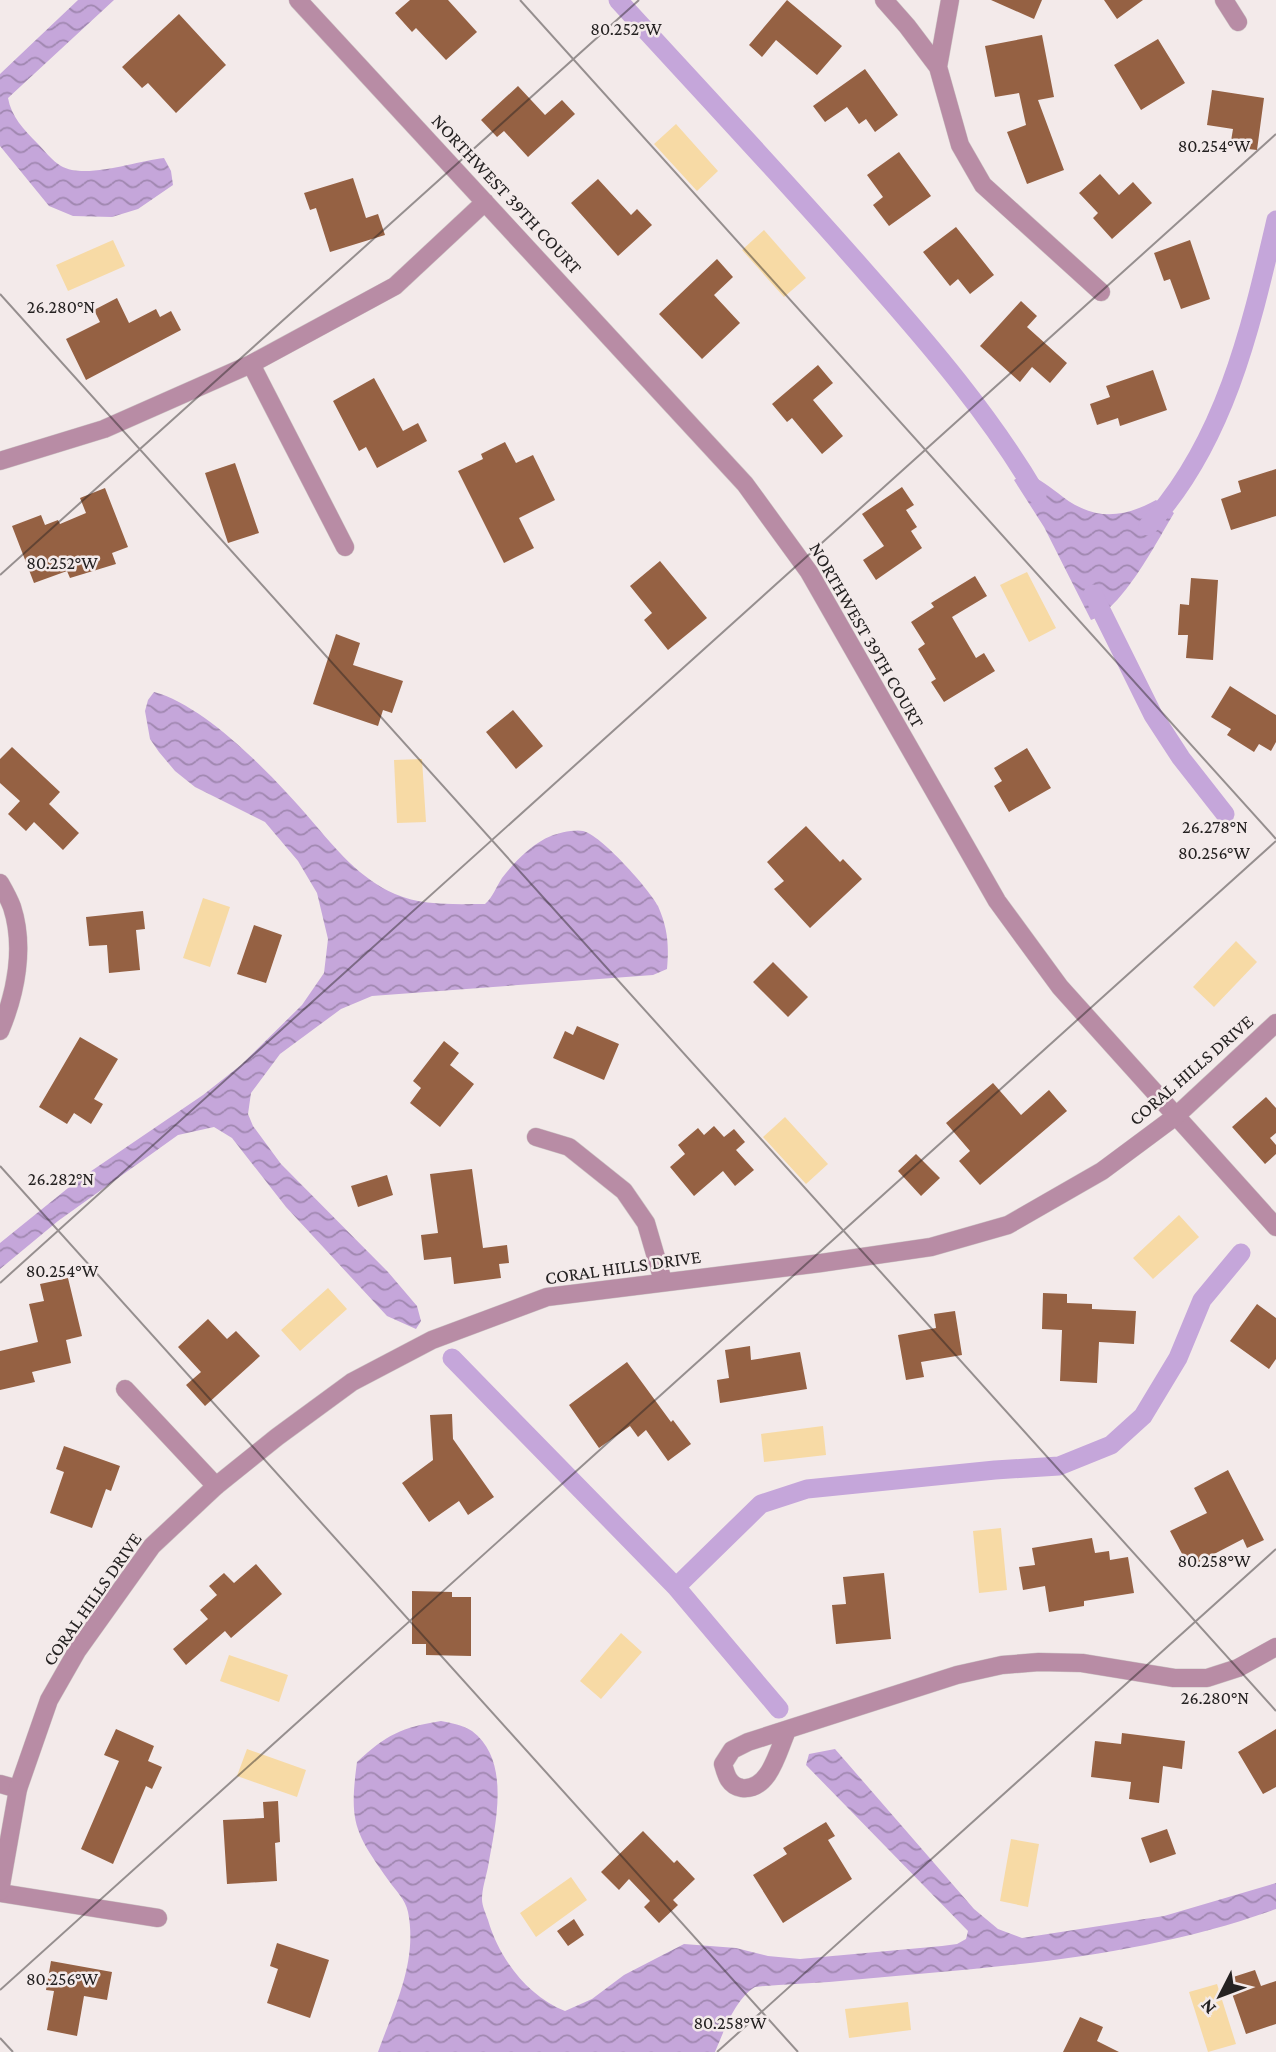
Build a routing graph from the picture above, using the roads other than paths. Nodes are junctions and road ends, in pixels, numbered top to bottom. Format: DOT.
graph roads {
  1 [pos="298,0"];
  2 [pos="884,0"];
  3 [pos="950,0"];
  4 [pos="1224,0"];
  5 [pos="1238,22"];
  6 [pos="938,68"];
  7 [pos="485,202"];
  8 [pos="1101,292"];
  9 [pos="251,364"];
  10 [pos="0,461"];
  11 [pos="345,547"];
  12 [pos="0,883"];
  13 [pos="1276,1023"];
  14 [pos="0,1031"];
  15 [pos="1176,1116"];
  16 [pos="536,1137"];
  17 [pos="1276,1227"];
  18 [pos="663,1281"];
  19 [pos="125,1389"];
  20 [pos="216,1486"];
  21 [pos="1276,1647"];
  22 [pos="787,1731"];
  23 [pos="9,1787"];
  24 [pos="0,1892"];
  25 [pos="158,1918"];
  1 -- 7 [label="street, NORTHWEST 39TH COURT"];
  2 -- 6 [label="street"];
  3 -- 6 [label="street"];
  4 -- 5 [label="street"];
  6 -- 8 [label="street"];
  7 -- 9 [label="street"];
  7 -- 15 [label="street, NORTHWEST 39TH COURT"];
  9 -- 10 [label="street"];
  9 -- 11 [label="street"];
  12 -- 14 [label="street"];
  13 -- 15 [label="street, CORAL HILLS DRIVE"];
  15 -- 17 [label="street, NORTHWEST 39TH COURT"];
  15 -- 18 [label="street, CORAL HILLS DRIVE"];
  16 -- 18 [label="street"];
  18 -- 20 [label="street, CORAL HILLS DRIVE"];
  19 -- 20 [label="street"];
  20 -- 23 [label="street, CORAL HILLS DRIVE"];
  21 -- 22 [label="street"];
  23 -- 24 [label="street, CORAL HILLS DRIVE"];
  24 -- 25 [label="street"];
}
